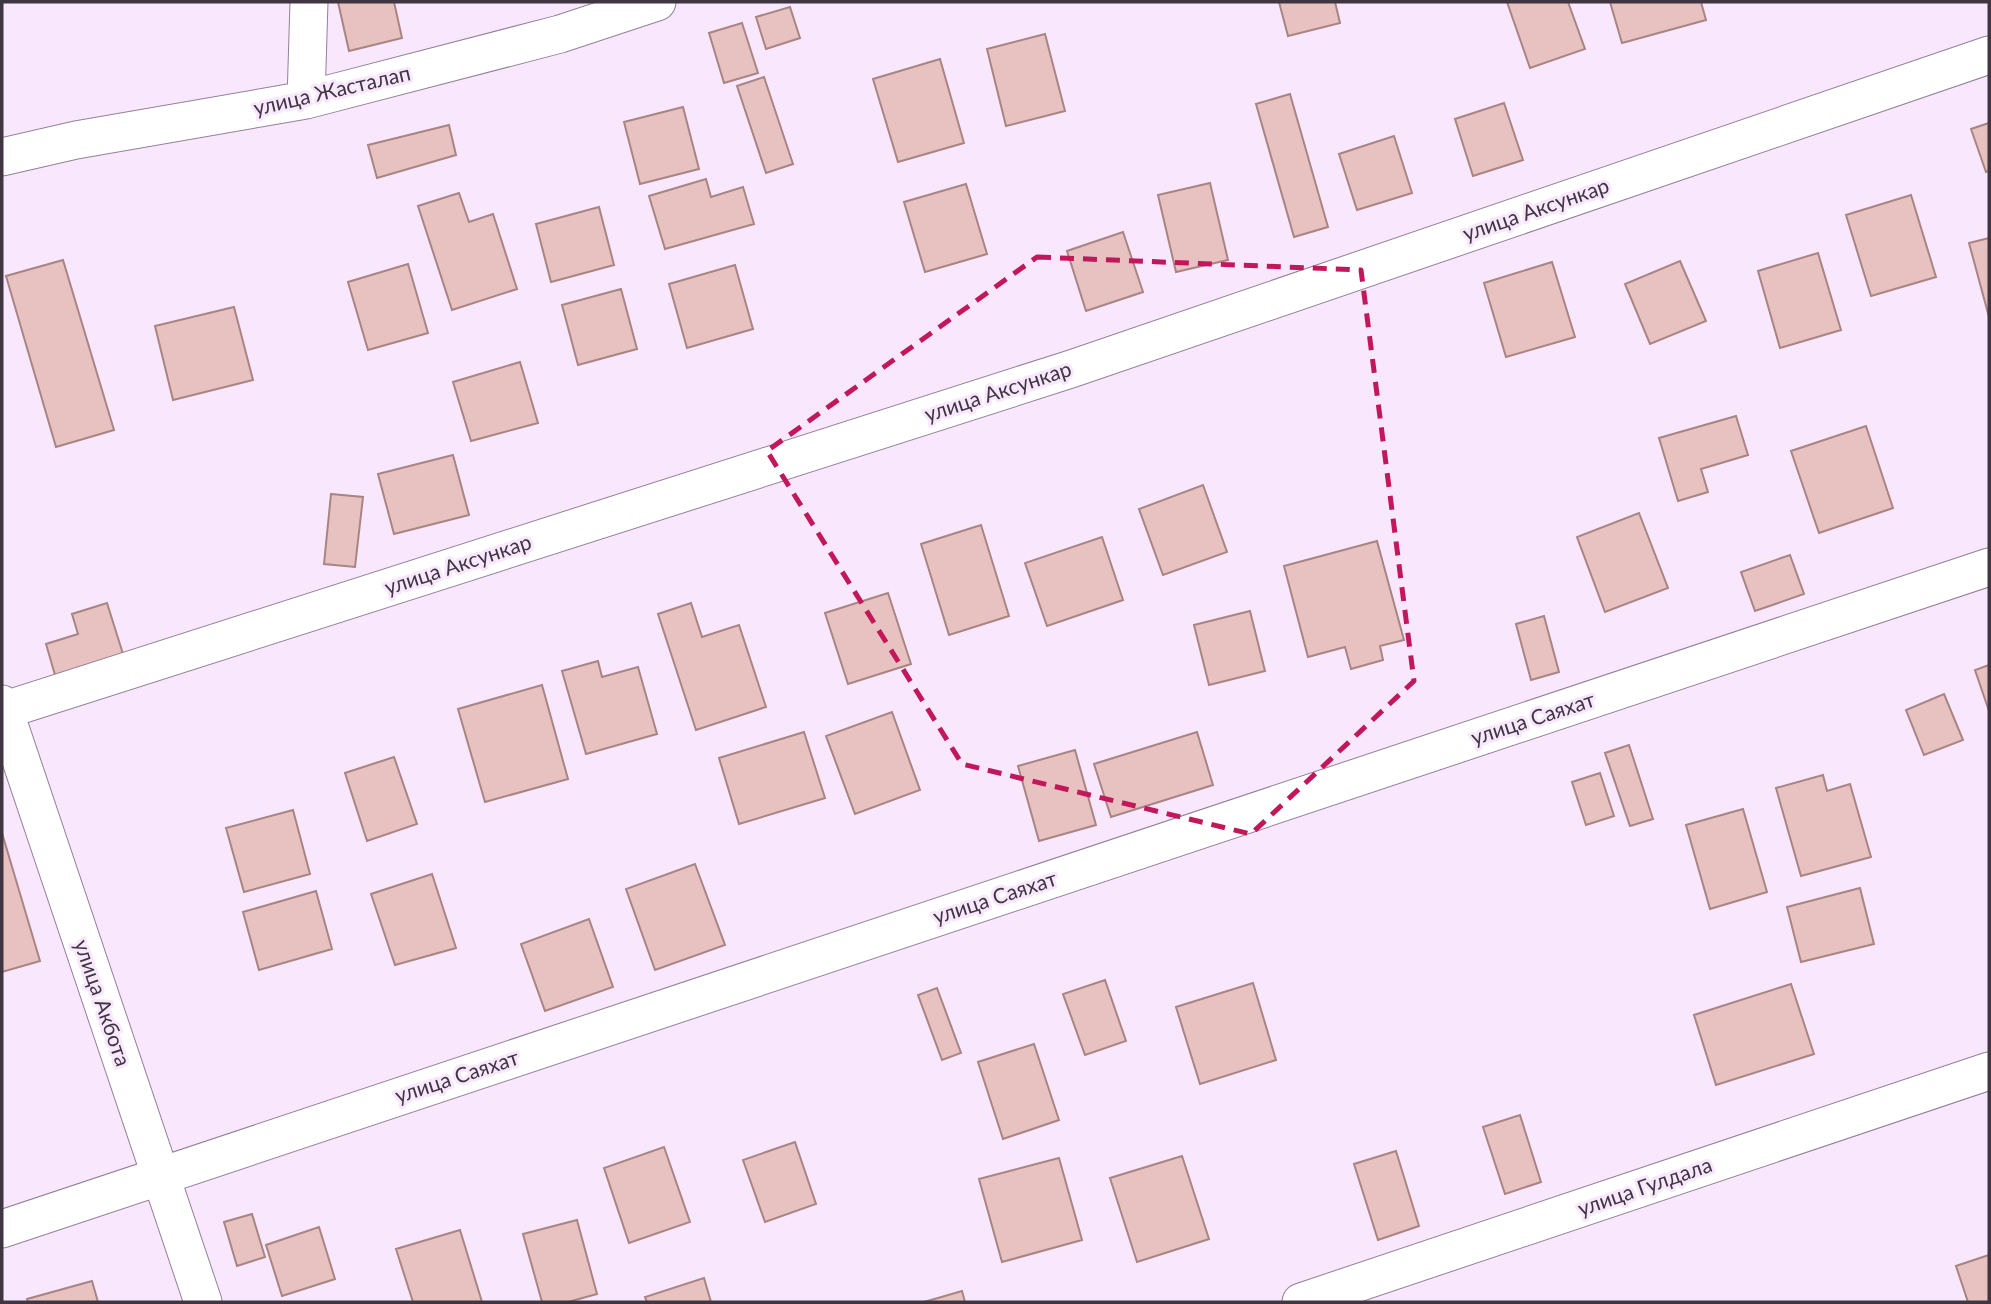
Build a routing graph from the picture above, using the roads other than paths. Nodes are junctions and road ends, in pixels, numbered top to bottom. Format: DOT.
graph roads {
  1 [pos="309,2"];
  2 [pos="657,2"];
  3 [pos="1989,55"];
  4 [pos="306,100"];
  5 [pos="2,157"];
  6 [pos="1989,567"];
  7 [pos="2,708"];
  8 [pos="1989,1071"];
  9 [pos="160,1176"];
  10 [pos="2,1229"];
  11 [pos="203,1302"];
  12 [pos="1301,1302"];
  1 -- 4 [label="street"];
  2 -- 4 [label="street, улица Жасталап"];
  3 -- 7 [label="street, улица Аксункар"];
  4 -- 5 [label="street, улица Жасталап"];
  6 -- 9 [label="street, улица Саяхат"];
  7 -- 9 [label="street, улица Акбота"];
  8 -- 12 [label="street, улица Гулдала"];
  9 -- 10 [label="street, улица Саяхат"];
  9 -- 11 [label="street, улица Акбота"];
}
